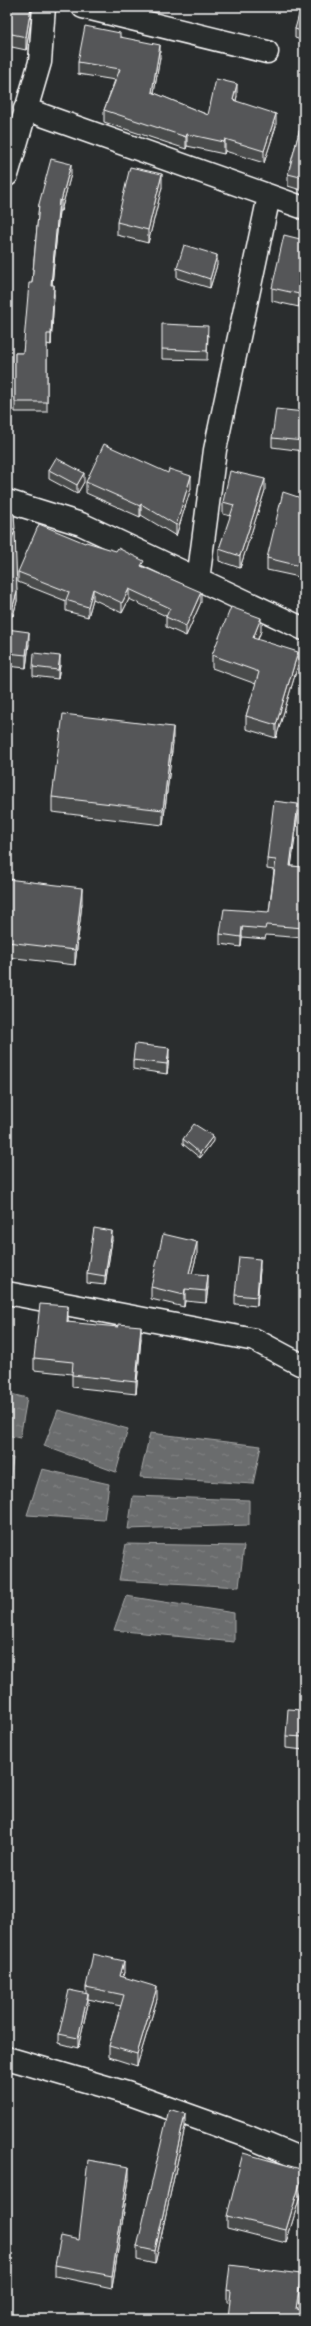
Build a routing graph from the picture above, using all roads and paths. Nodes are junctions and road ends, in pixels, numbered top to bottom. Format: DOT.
graph roads {
  1 [pos="44,7"];
  2 [pos="83,7"];
  3 [pos="267,52"];
  4 [pos="25,109"];
  5 [pos="7,175"];
  6 [pos="269,196"];
  7 [pos="304,208"];
  8 [pos="7,501"];
  9 [pos="198,580"];
  10 [pos="304,630"];
  11 [pos="7,1293"];
  12 [pos="300,1364"];
  13 [pos="7,2058"];
  14 [pos="304,2160"];
  1 -- 4 [label="street"];
  2 -- 3 [label="street"];
  4 -- 5 [label="street"];
  4 -- 6 [label="street"];
  6 -- 7 [label="street"];
  6 -- 9 [label="street"];
  8 -- 9 [label="street"];
  9 -- 10 [label="street"];
  11 -- 12 [label="street"];
  13 -- 14 [label="street"];
}
